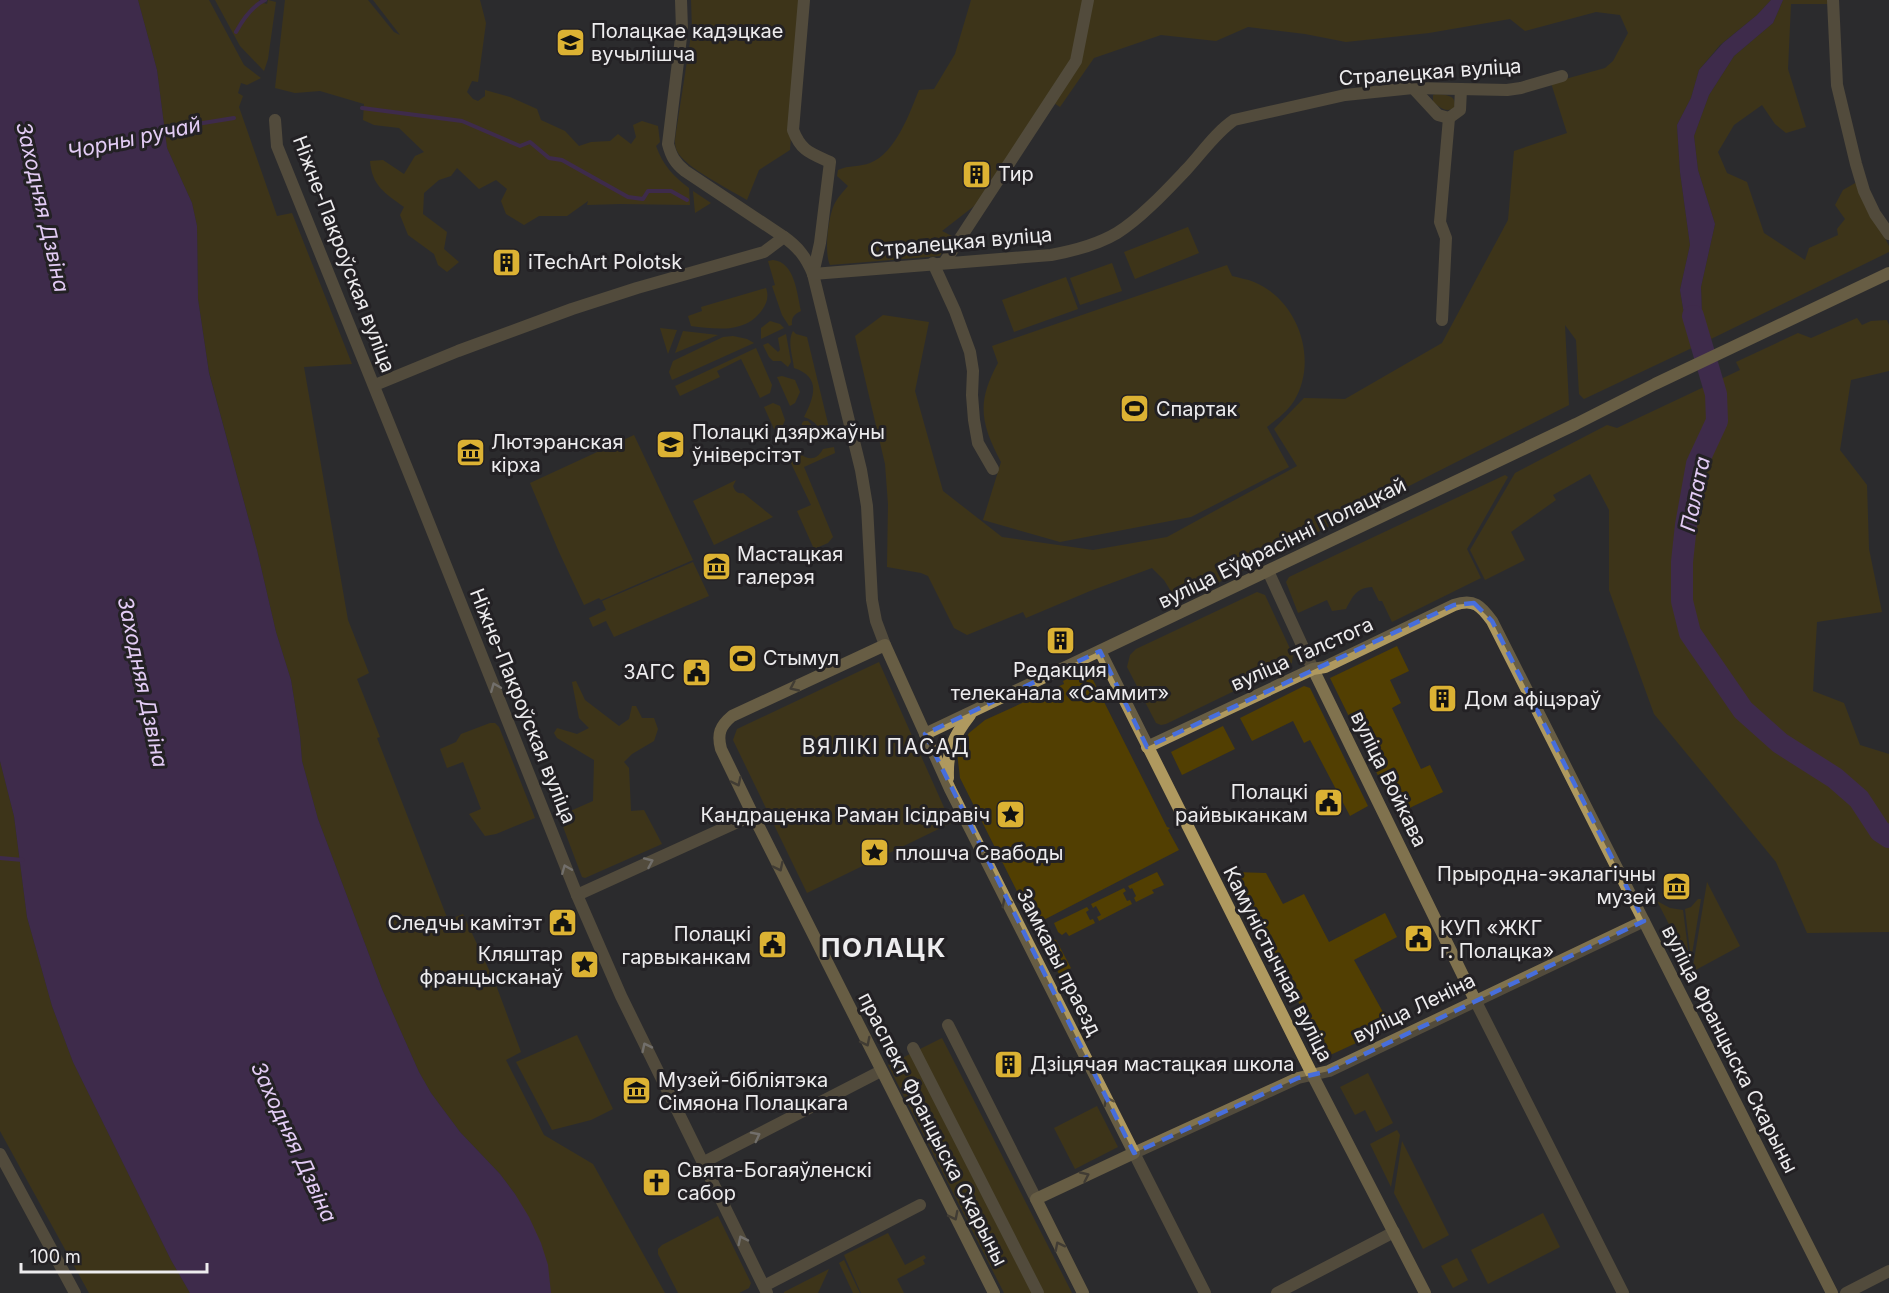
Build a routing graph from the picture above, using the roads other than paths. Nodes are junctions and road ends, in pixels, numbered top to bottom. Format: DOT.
graph roads {
  1 [pos="681,0"];
  2 [pos="804,0"];
  3 [pos="1088,0"];
  4 [pos="1833,0"];
  5 [pos="1562,76"];
  6 [pos="1413,88"];
  7 [pos="1461,89"];
  8 [pos="1449,118"];
  9 [pos="275,120"];
  10 [pos="1889,234"];
  11 [pos="784,237"];
  12 [pos="938,263"];
  13 [pos="1889,273"];
  14 [pos="813,274"];
  15 [pos="1442,320"];
  16 [pos="375,385"];
  17 [pos="993,469"];
  18 [pos="1268,572"];
  19 [pos="1474,603"];
  20 [pos="885,645"];
  21 [pos="1100,651"];
  22 [pos="1313,669"];
  23 [pos="973,711"];
  24 [pos="925,734"];
  25 [pos="1147,747"];
  26 [pos="948,786"];
  27 [pos="753,815"];
  28 [pos="577,895"];
  29 [pos="1644,921"];
  30 [pos="1475,1000"];
  31 [pos="948,1025"];
  32 [pos="913,1048"];
  33 [pos="881,1071"];
  34 [pos="1312,1074"];
  35 [pos="1134,1153"];
  36 [pos="0,1154"];
  37 [pos="704,1162"];
  38 [pos="1036,1199"];
  39 [pos="920,1205"];
  40 [pos="1394,1232"];
  41 [pos="1889,1271"];
  42 [pos="766,1290"];
  43 [pos="75,1293"];
  44 [pos="993,1293"];
  45 [pos="1038,1293"];
  46 [pos="1083,1293"];
  47 [pos="1205,1293"];
  48 [pos="1277,1293"];
  49 [pos="1425,1293"];
  50 [pos="1623,1293"];
  51 [pos="1832,1293"];
  52 [pos="1846,1293"];
  1 -- 11 [label="street"];
  2 -- 14 [label="street"];
  3 -- 12 [label="street"];
  4 -- 10 [label="street"];
  5 -- 7 [label="street, Стралецкая вуліца"];
  6 -- 7 [label="street, Стралецкая вуліца"];
  6 -- 8 [label="street"];
  6 -- 12 [label="street, Стралецкая вуліца"];
  7 -- 8 [label="street"];
  8 -- 15 [label="street"];
  9 -- 16 [label="street, Ніжне-Пакроўская вуліца"];
  11 -- 14 [label="street"];
  11 -- 16 [label="street"];
  12 -- 14 [label="street, Стралецкая вуліца"];
  12 -- 17 [label="street"];
  13 -- 18 [label="street, вуліца Еўфрасінні Полацкай"];
  14 -- 20 [label="street"];
  28 -- 16 [label="street, Ніжне-Пакроўская вуліца, one-way"];
  18 -- 21 [label="street, вуліца Еўфрасінні Полацкай"];
  18 -- 22 [label="street, вуліца Войкава"];
  19 -- 22 [label="street, вуліца Талстога"];
  19 -- 29 [label="street, вуліца Францыска Скарыны"];
  20 -- 24 [label="street, Замкавы праезд"];
  20 -- 27 [label="street, праспект Францыска Скарыны, one-way"];
  21 -- 23 [label="street, вуліца Еўфрасінні Полацкай"];
  21 -- 25 [label="street, Камуністычная вуліца"];
  22 -- 25 [label="street, вуліца Талстога"];
  22 -- 30 [label="street, вуліца Войкава"];
  23 -- 24 [label="street, вуліца Еўфрасінні Полацкай"];
  23 -- 26 [label="street"];
  24 -- 26 [label="street, Замкавы праезд"];
  25 -- 34 [label="street, Камуністычная вуліца"];
  35 -- 26 [label="street, Замкавы праезд, one-way"];
  28 -- 27 [label="street, one-way"];
  27 -- 33 [label="street, праспект Францыска Скарыны, one-way"];
  37 -- 28 [label="street, Ніжне-Пакроўская вуліца, one-way"];
  29 -- 30 [label="street, вуліца Леніна"];
  29 -- 51 [label="street, вуліца Францыска Скарыны"];
  30 -- 34 [label="street, вуліца Леніна"];
  30 -- 50 [label="street, вуліца Войкава"];
  31 -- 38 [label="street"];
  32 -- 45 [label="street"];
  37 -- 33 [label="street, one-way"];
  33 -- 44 [label="street, праспект Францыска Скарыны, one-way"];
  34 -- 35 [label="street, вуліца Леніна"];
  34 -- 40 [label="street, Камуністычная вуліца"];
  38 -- 35 [label="street, вуліца Леніна, one-way"];
  35 -- 47 [label="street, Замкавы праезд"];
  36 -- 43 [label="street"];
  42 -- 37 [label="street, Ніжне-Пакроўская вуліца, one-way"];
  46 -- 38 [label="street, one-way"];
  39 -- 42 [label="street"];
  40 -- 48 [label="street"];
  40 -- 49 [label="street, Камуністычная вуліца"];
  41 -- 52 [label="street"];
}
